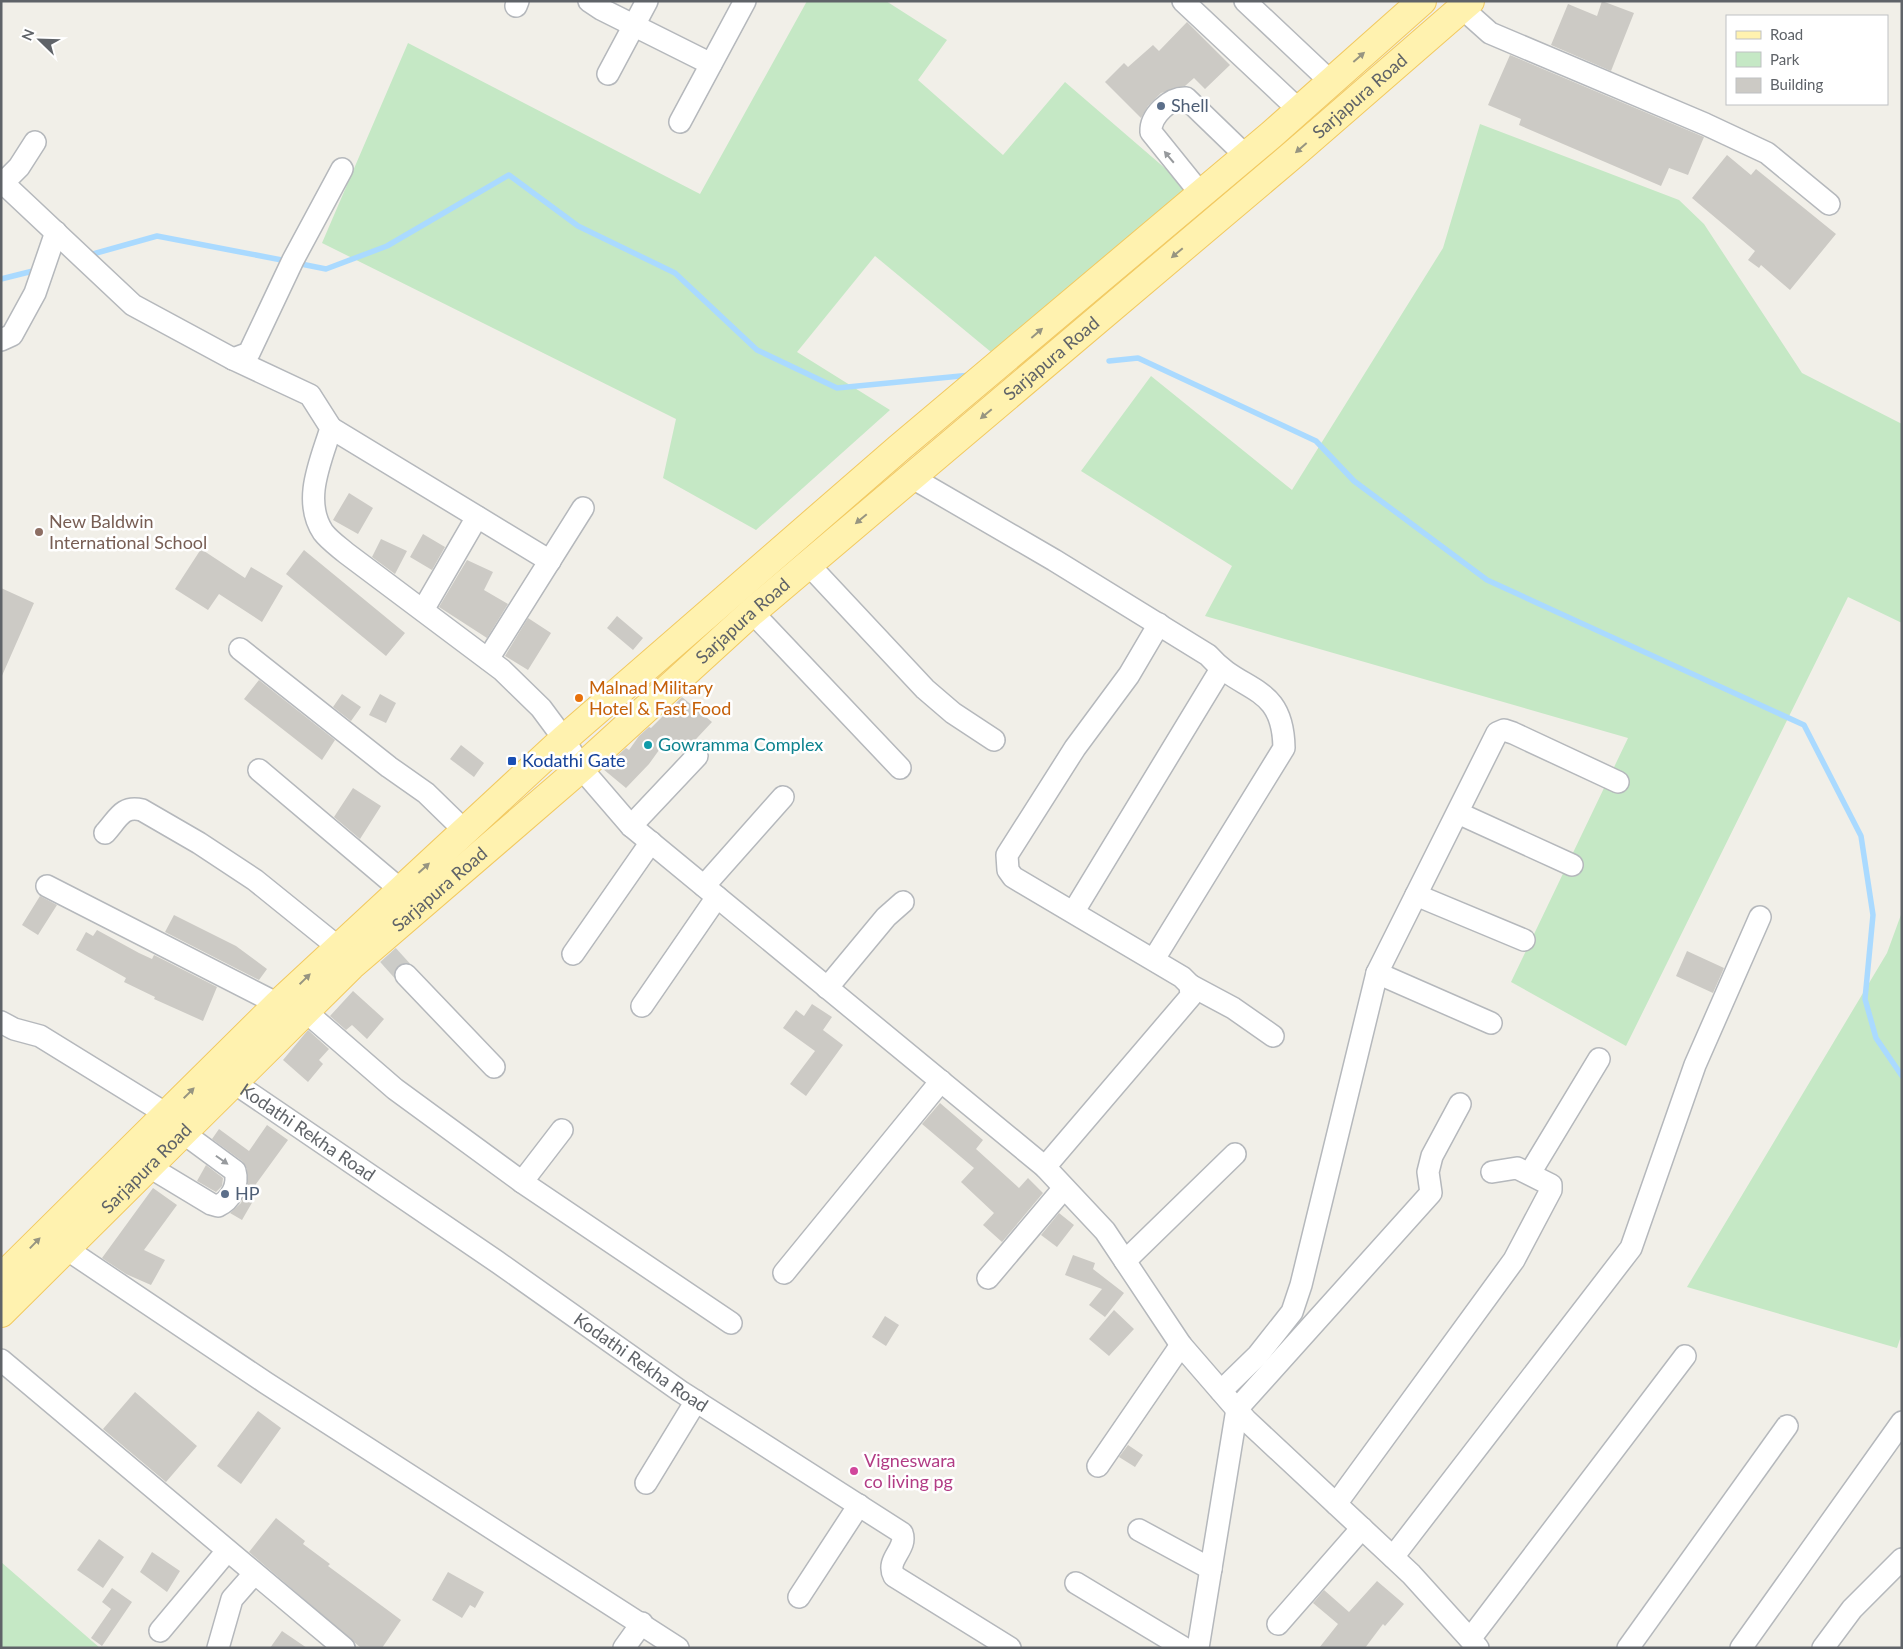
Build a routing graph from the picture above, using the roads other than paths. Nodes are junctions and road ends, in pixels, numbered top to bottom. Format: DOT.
graph roads {
  1 [pos="589,1"];
  2 [pos="647,1"];
  3 [pos="745,1"];
  4 [pos="1183,1"];
  5 [pos="1245,1"];
  6 [pos="1466,5"];
  7 [pos="1417,6"];
  8 [pos="634,26"];
  9 [pos="1431,35"];
  10 [pos="711,64"];
  11 [pos="608,74"];
  12 [pos="1331,82"];
  13 [pos="1299,110"];
  14 [pos="680,122"];
  15 [pos="35,142"];
  16 [pos="1246,156"];
  17 [pos="342,169"];
  18 [pos="3,181"];
  19 [pos="1201,194"];
  20 [pos="1828,204"];
  21 [pos="56,232"];
  22 [pos="1,340"];
  23 [pos="234,359"];
  24 [pos="331,428"];
  25 [pos="911,477"];
  26 [pos="584,508"];
  27 [pos="477,517"];
  28 [pos="550,561"];
  29 [pos="808,564"];
  30 [pos="423,610"];
  31 [pos="752,612"];
  32 [pos="1159,624"];
  33 [pos="240,649"];
  34 [pos="488,659"];
  35 [pos="1220,669"];
  36 [pos="564,739"];
  37 [pos="994,740"];
  38 [pos="697,756"];
  39 [pos="581,768"];
  40 [pos="900,768"];
  41 [pos="259,770"];
  42 [pos="1618,782"];
  43 [pos="783,797"];
  44 [pos="1458,813"];
  45 [pos="631,826"];
  46 [pos="465,831"];
  47 [pos="105,833"];
  48 [pos="651,842"];
  49 [pos="1572,865"];
  50 [pos="48,886"];
  51 [pos="401,890"];
  52 [pos="711,891"];
  53 [pos="1416,895"];
  54 [pos="903,902"];
  55 [pos="1074,911"];
  56 [pos="1760,917"];
  57 [pos="1524,940"];
  58 [pos="573,954"];
  59 [pos="344,956"];
  60 [pos="1154,959"];
  61 [pos="1377,973"];
  62 [pos="406,974"];
  63 [pos="1190,985"];
  64 [pos="827,988"];
  65 [pos="278,1004"];
  66 [pos="642,1006"];
  67 [pos="305,1011"];
  68 [pos="1,1022"];
  69 [pos="1491,1023"];
  70 [pos="1273,1036"];
  71 [pos="1599,1059"];
  72 [pos="494,1067"];
  73 [pos="941,1081"];
  74 [pos="233,1082"];
  75 [pos="1460,1104"];
  76 [pos="175,1124"];
  77 [pos="562,1130"];
  78 [pos="1235,1154"];
  79 [pos="148,1166"];
  80 [pos="1045,1167"];
  81 [pos="1492,1172"];
  82 [pos="1530,1173"];
  83 [pos="522,1182"];
  84 [pos="1064,1188"];
  85 [pos="65,1248"];
  86 [pos="1125,1261"];
  87 [pos="784,1273"];
  88 [pos="1,1278"];
  89 [pos="988,1278"];
  90 [pos="1,1313"];
  91 [pos="731,1323"];
  92 [pos="1181,1346"];
  93 [pos="1685,1356"];
  94 [pos="1,1360"];
  95 [pos="1221,1391"];
  96 [pos="696,1401"];
  97 [pos="1237,1409"];
  98 [pos="1902,1422"];
  99 [pos="1787,1426"];
  100 [pos="1098,1466"];
  101 [pos="646,1483"];
  102 [pos="1336,1504"];
  103 [pos="859,1505"];
  104 [pos="1362,1528"];
  105 [pos="1139,1530"];
  106 [pos="227,1551"];
  107 [pos="1393,1557"];
  108 [pos="1902,1559"];
  109 [pos="1211,1569"];
  110 [pos="254,1574"];
  111 [pos="1076,1583"];
  112 [pos="799,1596"];
  113 [pos="642,1623"];
  114 [pos="1278,1624"];
  115 [pos="160,1631"];
  116 [pos="1474,1643"];
  117 [pos="218,1648"];
  118 [pos="344,1648"];
  119 [pos="624,1648"];
  120 [pos="678,1648"];
  121 [pos="1010,1648"];
  122 [pos="1184,1648"];
  123 [pos="1198,1648"];
  124 [pos="1628,1648"];
  125 [pos="1741,1648"];
  126 [pos="1823,1648"];
  1 -- 8 [label="street"];
  2 -- 8 [label="street"];
  3 -- 10 [label="street"];
  4 -- 13 [label="street"];
  5 -- 12 [label="street"];
  6 -- 9 [label="main road, Sarjapura Road"];
  6 -- 20 [label="street"];
  7 -- 9 [label="main road"];
  12 -- 7 [label="main road, Sarjapura Road, one-way"];
  8 -- 10 [label="street"];
  8 -- 11 [label="street"];
  9 -- 25 [label="main road, Sarjapura Road, one-way"];
  10 -- 14 [label="street"];
  12 -- 13 [label="main road, Sarjapura Road"];
  13 -- 16 [label="main road, Sarjapura Road"];
  15 -- 18 [label="street"];
  16 -- 19 [label="main road, Sarjapura Road"];
  19 -- 16 [label="street, one-way"];
  17 -- 23 [label="street"];
  18 -- 21 [label="street"];
  36 -- 19 [label="main road, Sarjapura Road, one-way"];
  21 -- 22 [label="street"];
  21 -- 23 [label="street"];
  23 -- 24 [label="street"];
  24 -- 27 [label="street"];
  24 -- 30 [label="street"];
  25 -- 29 [label="main road, Sarjapura Road, one-way"];
  25 -- 32 [label="street"];
  26 -- 28 [label="street"];
  27 -- 28 [label="street"];
  27 -- 30 [label="street"];
  28 -- 34 [label="street"];
  29 -- 31 [label="main road, Sarjapura Road"];
  29 -- 37 [label="street"];
  30 -- 34 [label="street"];
  31 -- 39 [label="main road, Sarjapura Road"];
  31 -- 40 [label="street"];
  32 -- 35 [label="street"];
  32 -- 55 [label="street"];
  33 -- 46 [label="street"];
  34 -- 36 [label="street"];
  35 -- 55 [label="street"];
  35 -- 60 [label="street"];
  36 -- 39 [label="street"];
  36 -- 46 [label="main road, Sarjapura Road"];
  38 -- 45 [label="street"];
  39 -- 45 [label="street"];
  39 -- 59 [label="main road, Sarjapura Road"];
  41 -- 51 [label="street"];
  42 -- 44 [label="street"];
  43 -- 52 [label="street"];
  44 -- 49 [label="street"];
  44 -- 53 [label="street"];
  45 -- 48 [label="street"];
  51 -- 46 [label="main road, Sarjapura Road, one-way"];
  47 -- 59 [label="street"];
  48 -- 52 [label="street"];
  48 -- 58 [label="street"];
  50 -- 65 [label="street"];
  51 -- 59 [label="main road, Sarjapura Road"];
  52 -- 64 [label="street"];
  52 -- 66 [label="street"];
  53 -- 57 [label="street"];
  53 -- 61 [label="street"];
  54 -- 64 [label="street"];
  55 -- 60 [label="street"];
  56 -- 107 [label="street"];
  65 -- 59 [label="main road, Sarjapura Road, one-way"];
  59 -- 67 [label="main road, Sarjapura Road"];
  60 -- 63 [label="street"];
  61 -- 69 [label="street"];
  61 -- 95 [label="street"];
  62 -- 72 [label="street"];
  63 -- 70 [label="street"];
  63 -- 80 [label="street"];
  64 -- 73 [label="street"];
  76 -- 65 [label="main road, Sarjapura Road, one-way"];
  67 -- 74 [label="main road, Sarjapura Road"];
  67 -- 83 [label="street"];
  68 -- 76 [label="street"];
  71 -- 82 [label="street"];
  73 -- 80 [label="street"];
  73 -- 87 [label="street"];
  74 -- 76 [label="main road, Sarjapura Road"];
  74 -- 96 [label="street, Kodathi Rekha Road"];
  75 -- 97 [label="street"];
  76 -- 79 [label="main road, Sarjapura Road"];
  76 -- 79 [label="street, one-way"];
  88 -- 76 [label="main road, Sarjapura Road, one-way"];
  77 -- 83 [label="street"];
  78 -- 86 [label="street"];
  79 -- 85 [label="main road, Sarjapura Road"];
  80 -- 84 [label="street"];
  81 -- 82 [label="street"];
  82 -- 102 [label="street"];
  83 -- 91 [label="street"];
  84 -- 86 [label="street"];
  84 -- 89 [label="street"];
  85 -- 90 [label="main road, Sarjapura Road"];
  85 -- 113 [label="street"];
  86 -- 92 [label="street"];
  92 -- 95 [label="street"];
  92 -- 100 [label="street"];
  93 -- 116 [label="street"];
  94 -- 106 [label="street"];
  95 -- 97 [label="street"];
  96 -- 101 [label="street"];
  96 -- 103 [label="street, Kodathi Rekha Road"];
  97 -- 102 [label="street"];
  97 -- 109 [label="street"];
  98 -- 125 [label="street"];
  99 -- 124 [label="street"];
  102 -- 104 [label="street"];
  103 -- 112 [label="street"];
  103 -- 121 [label="street, Kodathi Rekha Road"];
  104 -- 107 [label="street"];
  104 -- 114 [label="street"];
  105 -- 109 [label="street"];
  106 -- 110 [label="street"];
  106 -- 115 [label="street"];
  107 -- 116 [label="street"];
  108 -- 126 [label="street"];
  109 -- 123 [label="street"];
  110 -- 117 [label="street"];
  110 -- 118 [label="street"];
  111 -- 122 [label="street"];
  113 -- 119 [label="street"];
  113 -- 120 [label="street"];
}
